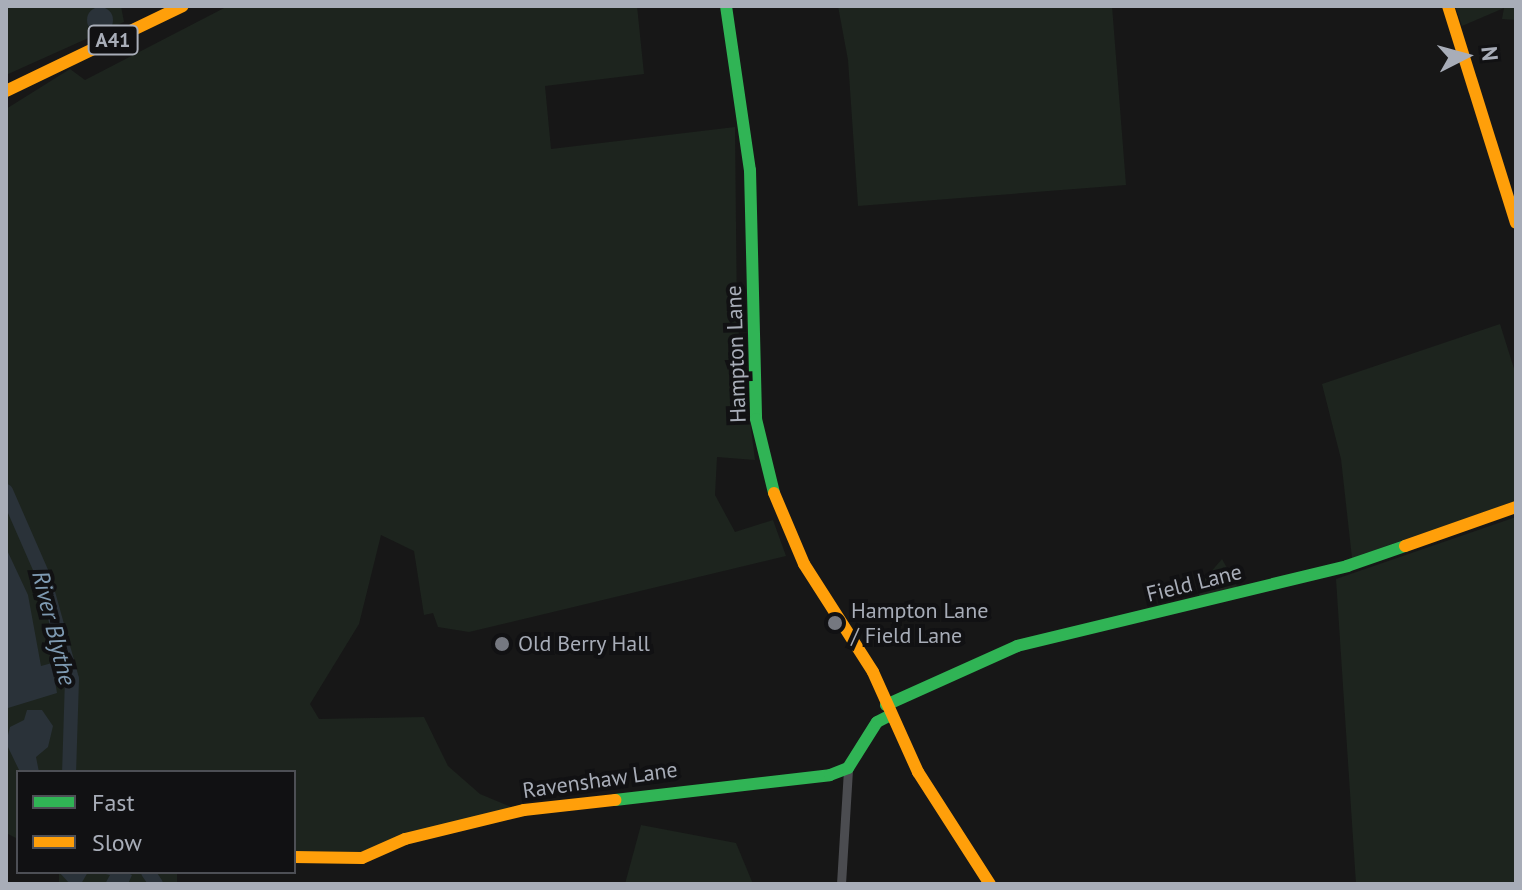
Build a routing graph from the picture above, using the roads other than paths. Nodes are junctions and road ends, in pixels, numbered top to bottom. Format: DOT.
graph roads {
  1 [pos="183,6"];
  2 [pos="726,6"];
  3 [pos="1448,6"];
  4 [pos="43,74"];
  5 [pos="6,91"];
  6 [pos="6,98"];
  7 [pos="1516,223"];
  8 [pos="1516,507"];
  9 [pos="888,710"];
  10 [pos="848,768"];
  11 [pos="296,857"];
  12 [pos="841,884"];
  13 [pos="990,884"];
  1 -- 4 [label="main road, A41"];
  2 -- 9 [label="main road, Hampton Lane"];
  3 -- 7 [label="main road"];
  4 -- 5 [label="main road, A41"];
  4 -- 6 [label="main road, A41"];
  8 -- 9 [label="main road, Field Lane"];
  9 -- 10 [label="main road"];
  9 -- 13 [label="main road, Hampton Lane"];
  10 -- 11 [label="main road, Ravenshaw Lane"];
  10 -- 12 [label="street"];
}
